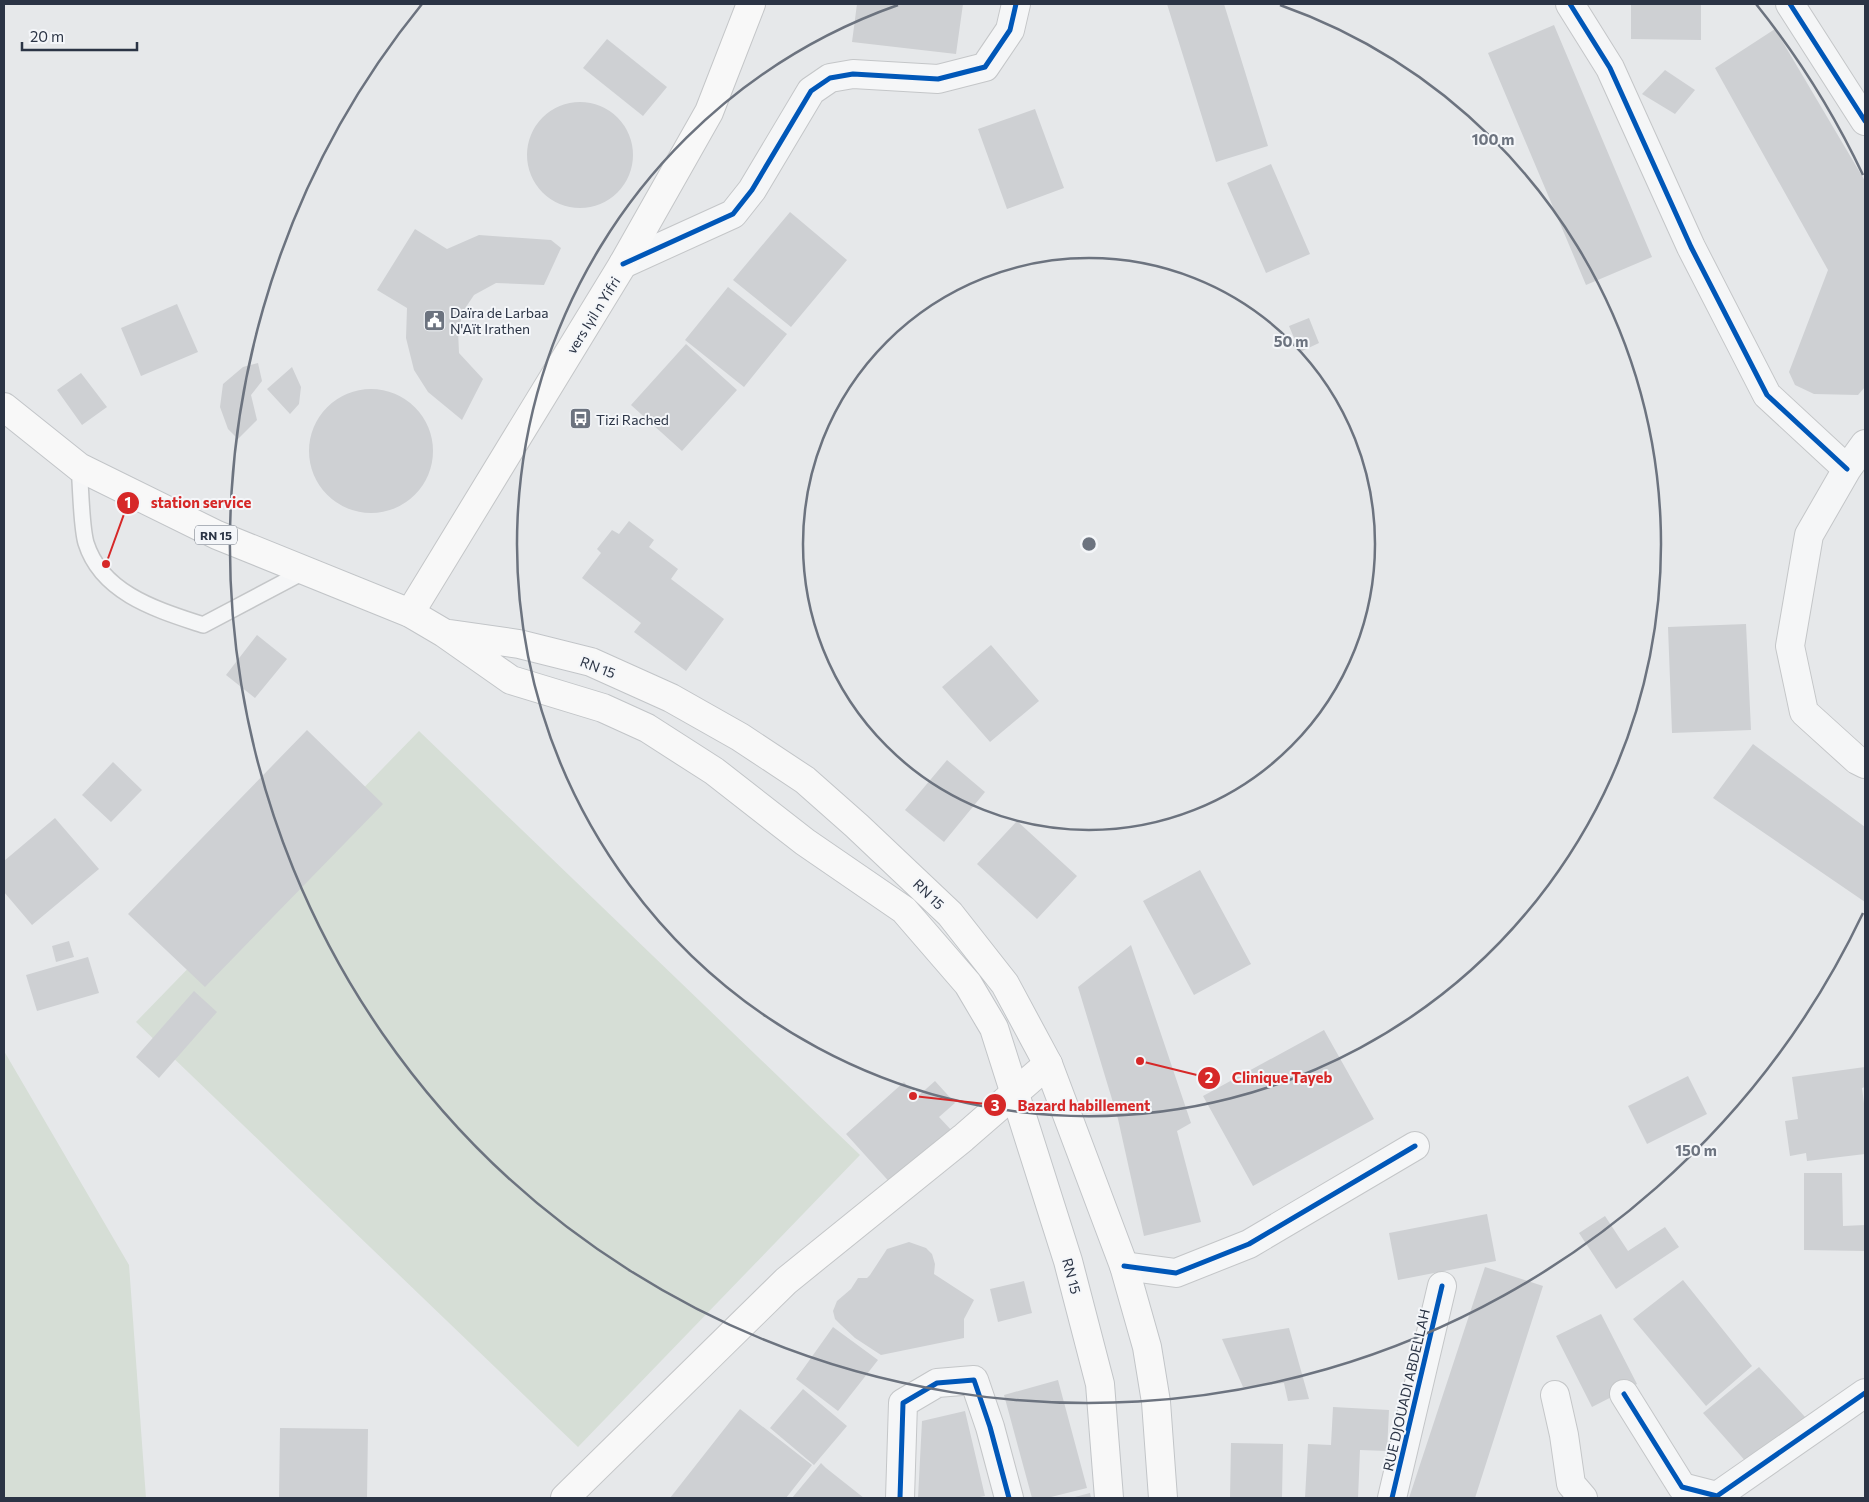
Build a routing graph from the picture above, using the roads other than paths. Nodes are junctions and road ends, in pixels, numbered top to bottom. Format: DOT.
graph roads {
  1 [pos="751,4"];
  2 [pos="1016,4"];
  3 [pos="1570,4"];
  4 [pos="1790,4"];
  5 [pos="1865,121"];
  6 [pos="623,264"];
  7 [pos="4,408"];
  8 [pos="1865,444"];
  9 [pos="79,467"];
  10 [pos="1847,469"];
  11 [pos="307,570"];
  12 [pos="410,613"];
  13 [pos="444,633"];
  14 [pos="1865,764"];
  15 [pos="1048,1064"];
  16 [pos="1016,1092"];
  17 [pos="1415,1146"];
  18 [pos="1124,1266"];
  19 [pos="1442,1286"];
  20 [pos="1865,1393"];
  21 [pos="1624,1394"];
  22 [pos="1555,1395"];
  23 [pos="564,1498"];
  24 [pos="900,1498"];
  25 [pos="1009,1498"];
  26 [pos="1109,1498"];
  27 [pos="1163,1498"];
  28 [pos="1392,1498"];
  29 [pos="1583,1498"];
  1 -- 6 [label="main road, vers Iγil n Yifri"];
  2 -- 6 [label="street"];
  3 -- 10 [label="street"];
  4 -- 5 [label="street"];
  6 -- 12 [label="main road, vers Iγil n Yifri"];
  7 -- 9 [label="main road, RN 15"];
  8 -- 10 [label="street"];
  9 -- 11 [label="main road, RN 15"];
  9 -- 11 [label="lane"];
  10 -- 14 [label="street"];
  11 -- 12 [label="main road, RN 15"];
  12 -- 13 [label="main road, RN 15"];
  13 -- 15 [label="main road, RN 15"];
  13 -- 16 [label="main road, RN 15"];
  15 -- 16 [label="main road"];
  15 -- 18 [label="main road, RN 15"];
  16 -- 23 [label="main road"];
  16 -- 26 [label="main road, RN 15"];
  17 -- 18 [label="street"];
  18 -- 27 [label="main road, RN 15"];
  19 -- 28 [label="street, RUE DJOUADI ABDELLAH"];
  20 -- 21 [label="street"];
  22 -- 29 [label="street"];
  24 -- 25 [label="street"];
}
